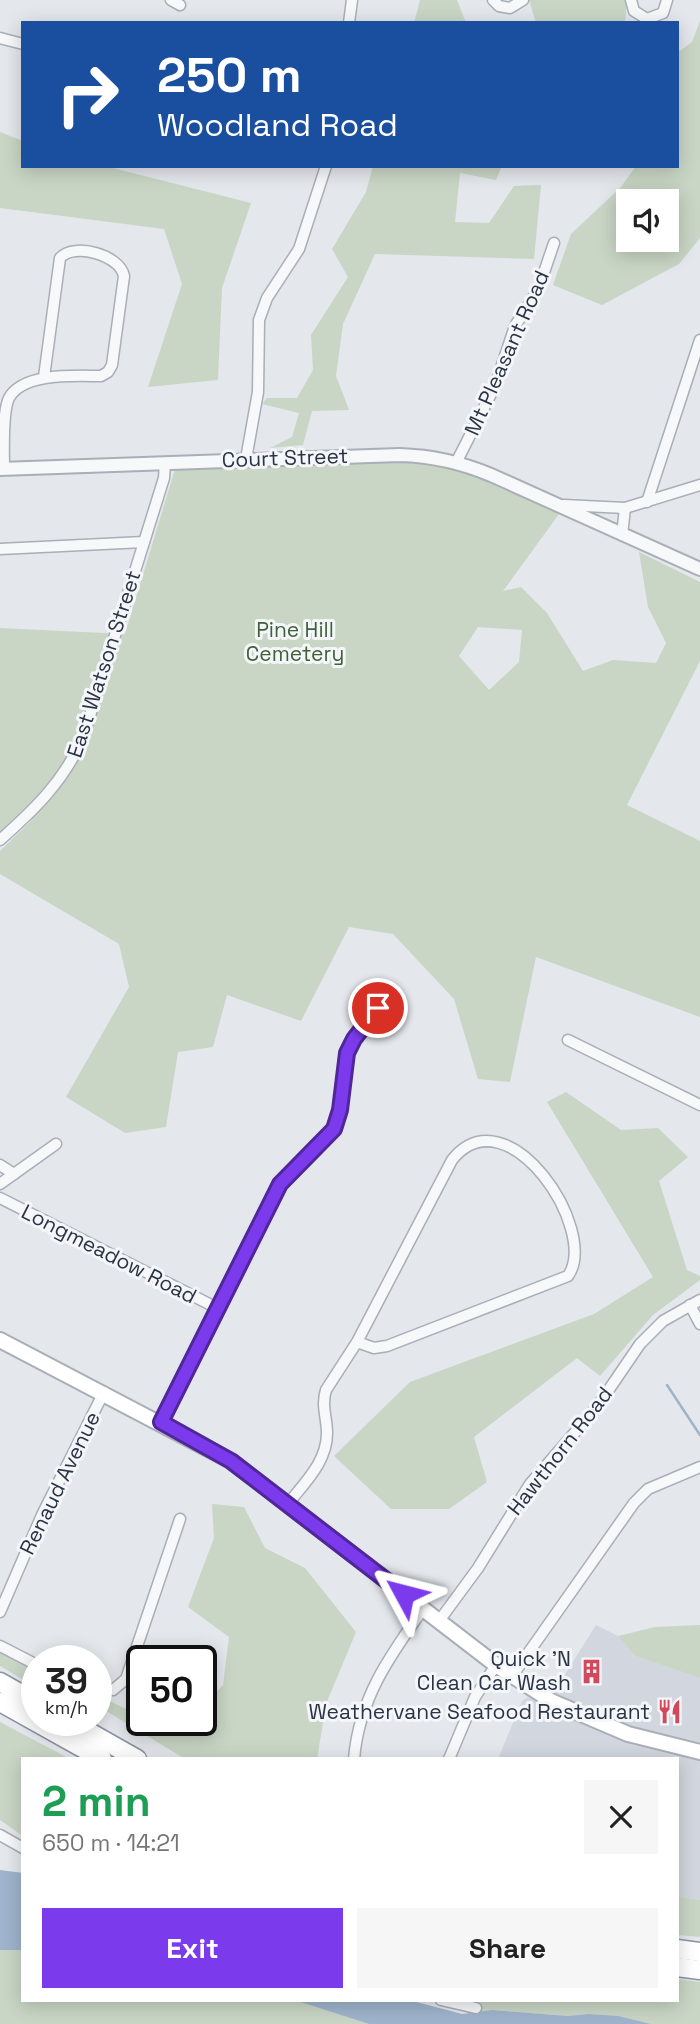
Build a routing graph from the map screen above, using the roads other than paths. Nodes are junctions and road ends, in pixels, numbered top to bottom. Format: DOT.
graph roads {
  1 [pos="352,0"];
  2 [pos="493,0"];
  3 [pos="523,0"];
  4 [pos="631,0"];
  5 [pos="667,0"];
  6 [pos="349,21"];
  7 [pos="0,38"];
  8 [pos="21,43"];
  9 [pos="325,168"];
  10 [pos="554,243"];
  11 [pos="700,340"];
  12 [pos="44,377"];
  13 [pos="4,398"];
  14 [pos="246,459"];
  15 [pos="457,461"];
  16 [pos="165,463"];
  17 [pos="2,469"];
  18 [pos="700,485"];
  19 [pos="647,502"];
  20 [pos="561,505"];
  21 [pos="625,508"];
  22 [pos="622,535"];
  23 [pos="144,542"];
  24 [pos="0,549"];
  25 [pos="700,569"];
  26 [pos="0,840"];
  27 [pos="378,1008"];
  28 [pos="568,1040"];
  29 [pos="700,1105"];
  30 [pos="56,1144"];
  31 [pos="0,1165"];
  32 [pos="14,1174"];
  33 [pos="0,1184"];
  34 [pos="0,1198"];
  35 [pos="695,1302"];
  36 [pos="219,1309"];
  37 [pos="700,1324"];
  38 [pos="0,1340"];
  39 [pos="356,1342"];
  40 [pos="104,1392"];
  41 [pos="161,1422"];
  42 [pos="700,1467"];
  43 [pos="288,1504"];
  44 [pos="180,1519"];
  45 [pos="423,1609"];
  46 [pos="0,1612"];
  47 [pos="439,1621"];
  48 [pos="0,1646"];
  49 [pos="21,1657"];
  50 [pos="496,1665"];
  51 [pos="512,1676"];
  52 [pos="0,1682"];
  53 [pos="112,1690"];
  54 [pos="21,1694"];
  55 [pos="0,1702"];
  56 [pos="96,1736"];
  57 [pos="700,1752"];
  58 [pos="98,1757"];
  59 [pos="133,1757"];
  60 [pos="354,1757"];
  61 [pos="450,1757"];
  62 [pos="0,1835"];
  63 [pos="21,1847"];
  64 [pos="679,1949"];
  65 [pos="700,1952"];
  66 [pos="679,1967"];
  67 [pos="700,1970"];
  68 [pos="449,2002"];
  69 [pos="476,2008"];
  1 -- 6 [label="street"];
  2 -- 3 [label="street"];
  4 -- 5 [label="street"];
  7 -- 8 [label="street"];
  9 -- 14 [label="street"];
  10 -- 15 [label="street, Mt Pleasant Road"];
  11 -- 19 [label="street"];
  12 -- 12 [label="street"];
  12 -- 13 [label="street"];
  13 -- 17 [label="street"];
  14 -- 15 [label="street, Court Street"];
  14 -- 16 [label="street, Court Street"];
  15 -- 20 [label="street, Court Street"];
  16 -- 17 [label="street, Court Street"];
  16 -- 23 [label="street, East Watson Street"];
  18 -- 19 [label="street"];
  19 -- 21 [label="street"];
  20 -- 21 [label="street"];
  20 -- 22 [label="street, Court Street"];
  21 -- 22 [label="street"];
  22 -- 25 [label="street, Court Street"];
  23 -- 24 [label="street"];
  23 -- 26 [label="street, East Watson Street"];
  27 -- 36 [label="street"];
  28 -- 29 [label="street"];
  30 -- 32 [label="street"];
  31 -- 32 [label="street"];
  32 -- 33 [label="street"];
  34 -- 36 [label="street, Longmeadow Road"];
  35 -- 37 [label="street"];
  35 -- 47 [label="street, Hawthorn Road"];
  36 -- 41 [label="street"];
  38 -- 40 [label="main road"];
  39 -- 39 [label="street"];
  39 -- 43 [label="street"];
  40 -- 41 [label="main road"];
  40 -- 46 [label="street, Renaud Avenue"];
  41 -- 43 [label="main road"];
  42 -- 51 [label="street"];
  43 -- 45 [label="main road"];
  44 -- 53 [label="street"];
  45 -- 47 [label="main road"];
  45 -- 60 [label="street"];
  47 -- 50 [label="main road"];
  48 -- 49 [label="street"];
  50 -- 51 [label="main road"];
  50 -- 61 [label="street"];
  51 -- 57 [label="main road"];
  52 -- 54 [label="highway"];
  55 -- 58 [label="highway"];
  56 -- 59 [label="highway"];
  62 -- 63 [label="street"];
  64 -- 65 [label="highway"];
  66 -- 67 [label="highway"];
  68 -- 69 [label="street"];
}
